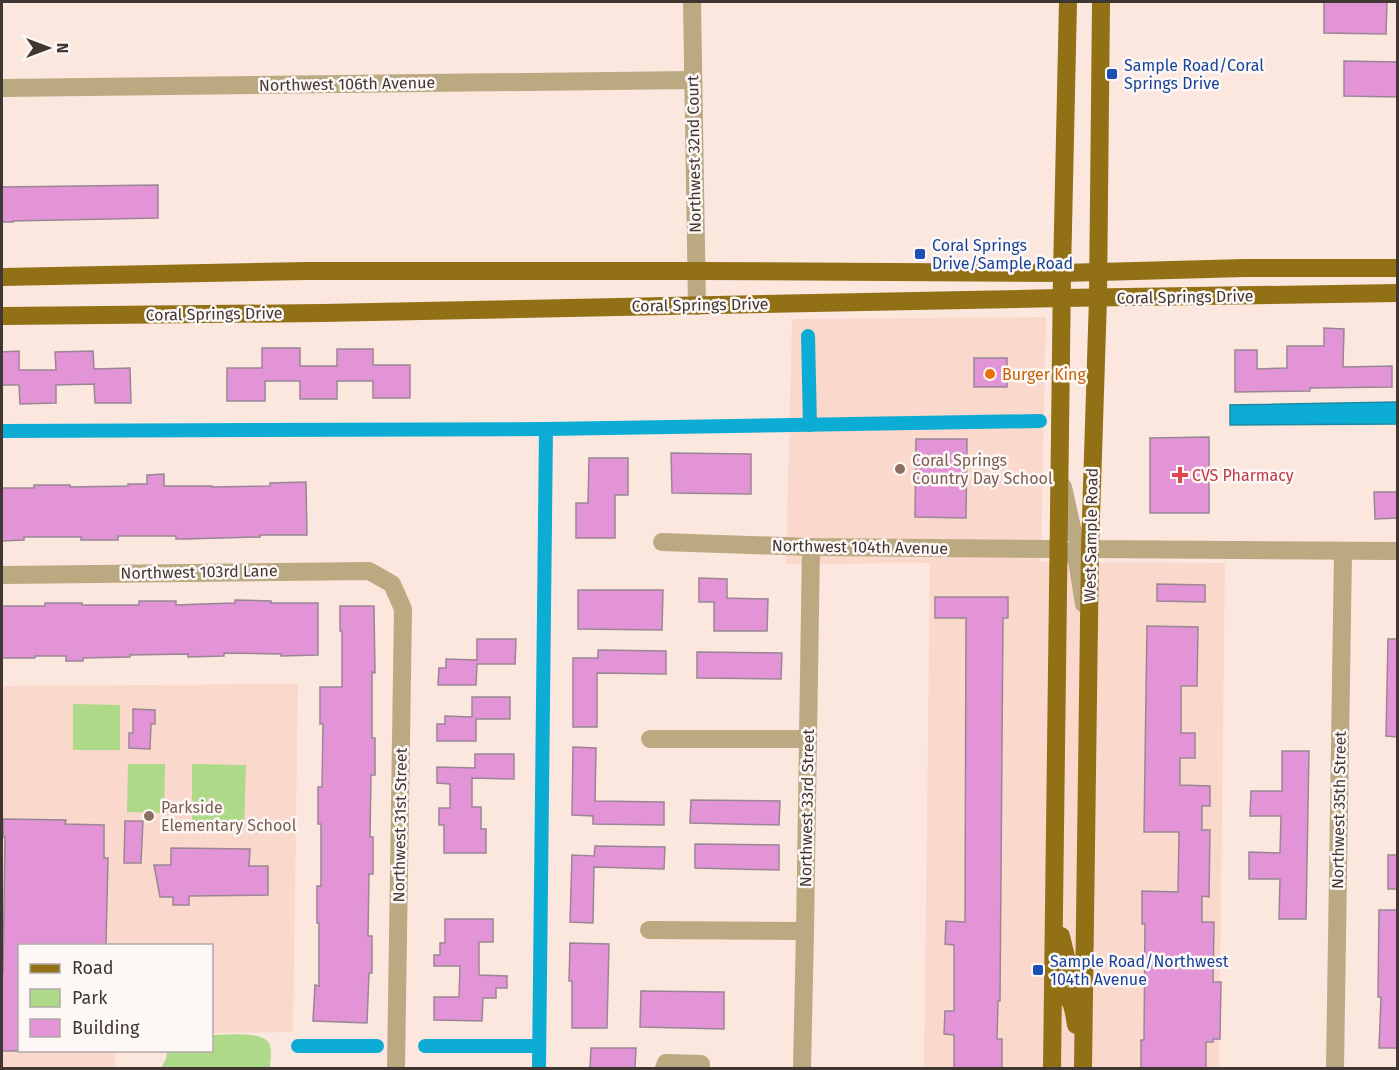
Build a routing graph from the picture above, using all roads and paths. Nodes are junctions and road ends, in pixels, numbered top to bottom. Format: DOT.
graph roads {
  1 [pos="692,2"];
  2 [pos="1068,2"];
  3 [pos="1101,2"];
  4 [pos="693,80"];
  5 [pos="2,88"];
  6 [pos="1398,268"];
  7 [pos="697,271"];
  8 [pos="1098,272"];
  9 [pos="1062,273"];
  10 [pos="2,277"];
  11 [pos="1398,293"];
  12 [pos="1062,298"];
  13 [pos="1098,298"];
  14 [pos="697,306"];
  15 [pos="2,316"];
  16 [pos="1060,474"];
  17 [pos="662,542"];
  18 [pos="811,548"];
  19 [pos="1059,549"];
  20 [pos="1090,549"];
  21 [pos="1343,551"];
  22 [pos="1398,551"];
  23 [pos="2,574"];
  24 [pos="392,584"];
  25 [pos="1089,643"];
  26 [pos="650,739"];
  27 [pos="808,739"];
  28 [pos="1054,911"];
  29 [pos="650,930"];
  30 [pos="805,931"];
  31 [pos="1053,988"];
  32 [pos="1084,990"];
  33 [pos="396,1068"];
  34 [pos="664,1068"];
  35 [pos="700,1068"];
  36 [pos="802,1068"];
  37 [pos="1052,1068"];
  38 [pos="1082,1068"];
  39 [pos="1335,1068"];
  1 -- 4 [label="street, Northwest 32nd Court"];
  2 -- 9 [label="main road, West Sample Road"];
  3 -- 8 [label="main road, West Sample Road"];
  4 -- 5 [label="street, Northwest 106th Avenue"];
  4 -- 7 [label="street, Northwest 32nd Court"];
  6 -- 8 [label="main road, Coral Springs Drive"];
  7 -- 9 [label="main road, Coral Springs Drive"];
  7 -- 10 [label="main road, Coral Springs Drive"];
  7 -- 14 [label="street, Northwest 32nd Court"];
  8 -- 9 [label="main road, Coral Springs Drive"];
  8 -- 13 [label="main road, West Sample Road"];
  9 -- 12 [label="main road, West Sample Road"];
  11 -- 13 [label="main road, Coral Springs Drive"];
  12 -- 13 [label="main road, Coral Springs Drive"];
  12 -- 14 [label="main road, Coral Springs Drive"];
  12 -- 16 [label="main road, West Sample Road"];
  13 -- 20 [label="main road, West Sample Road"];
  14 -- 15 [label="main road, Coral Springs Drive"];
  16 -- 19 [label="main road, West Sample Road"];
  16 -- 20 [label="street"];
  17 -- 18 [label="street, Northwest 104th Avenue"];
  18 -- 19 [label="street, Northwest 104th Avenue"];
  18 -- 27 [label="street, Northwest 33rd Street"];
  19 -- 25 [label="street"];
  19 -- 28 [label="main road, West Sample Road"];
  20 -- 21 [label="street"];
  20 -- 25 [label="main road, West Sample Road"];
  21 -- 22 [label="street"];
  21 -- 39 [label="street, Northwest 35th Street"];
  23 -- 24 [label="street, Northwest 103rd Lane"];
  24 -- 33 [label="street, Northwest 31st Street"];
  25 -- 32 [label="main road, West Sample Road"];
  26 -- 27 [label="street"];
  27 -- 30 [label="street, Northwest 33rd Street"];
  28 -- 31 [label="main road, West Sample Road"];
  28 -- 32 [label="main road"];
  29 -- 30 [label="street"];
  30 -- 36 [label="street, Northwest 33rd Street"];
  31 -- 37 [label="main road, West Sample Road"];
  31 -- 38 [label="main road"];
  32 -- 38 [label="main road, West Sample Road"];
  34 -- 35 [label="street"];
}
